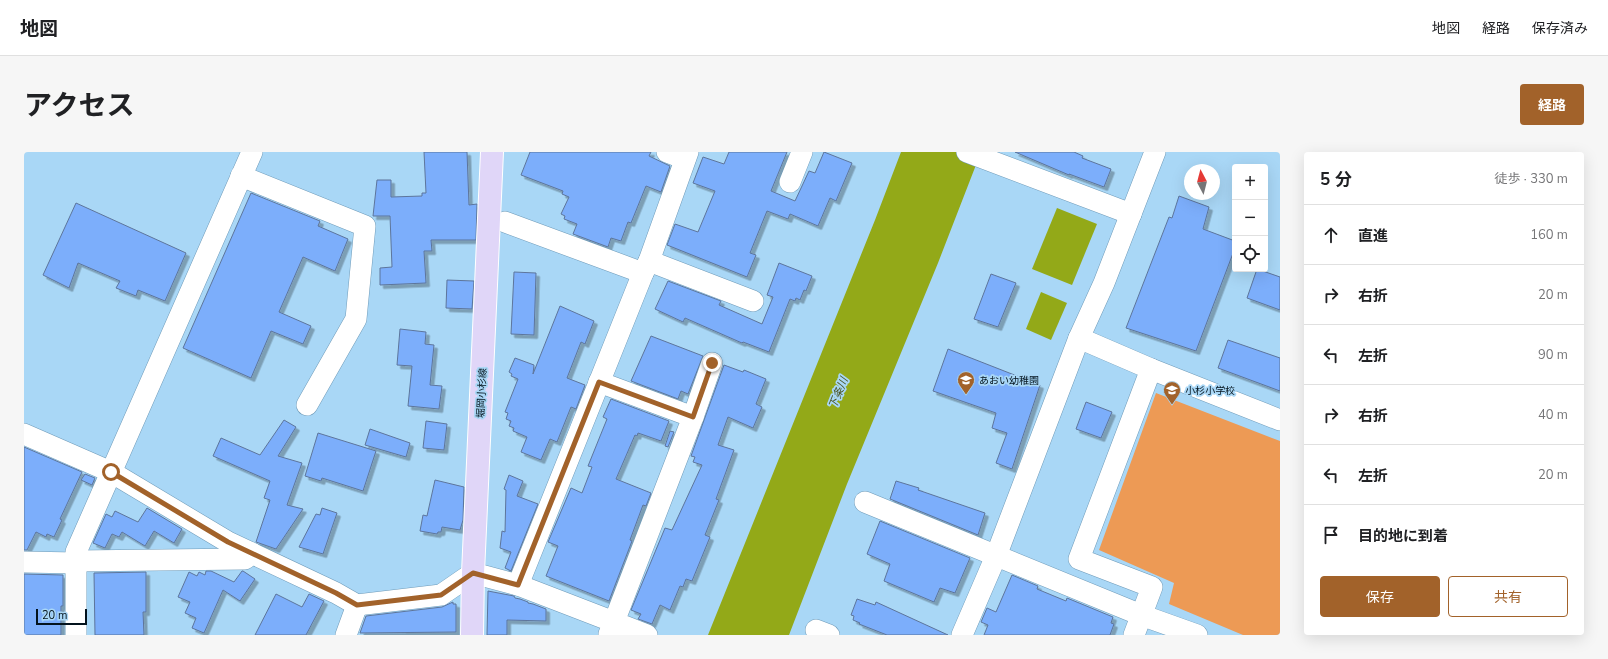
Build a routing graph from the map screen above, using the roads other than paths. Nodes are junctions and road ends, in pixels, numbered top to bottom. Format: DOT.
graph roads {
  1 [pos="252,152"];
  2 [pos="492,152"];
  3 [pos="802,152"];
  4 [pos="967,152"];
  5 [pos="1155,152"];
  6 [pos="680,154"];
  7 [pos="241,176"];
  8 [pos="790,182"];
  9 [pos="1131,214"];
  10 [pos="505,222"];
  11 [pos="646,267"];
  12 [pos="753,301"];
  13 [pos="1079,338"];
  14 [pos="712,363"];
  15 [pos="1151,369"];
  16 [pos="599,382"];
  17 [pos="306,405"];
  18 [pos="693,417"];
  19 [pos="1280,420"];
  20 [pos="24,434"];
  21 [pos="111,472"];
  22 [pos="865,502"];
  23 [pos="252,553"];
  24 [pos="996,556"];
  25 [pos="24,562"];
  26 [pos="76,562"];
  27 [pos="473,573"];
  28 [pos="518,585"];
  29 [pos="357,605"];
  30 [pos="1141,615"];
  31 [pos="611,629"];
  32 [pos="76,635"];
  33 [pos="346,635"];
  34 [pos="472,635"];
  35 [pos="646,635"];
  36 [pos="962,635"];
  37 [pos="1134,635"];
  38 [pos="1197,635"];
  1 -- 7 [label="street"];
  2 -- 27 [label="main road, 堀岡小杉線"];
  3 -- 8 [label="street"];
  4 -- 9 [label="street"];
  5 -- 9 [label="street"];
  6 -- 11 [label="street"];
  7 -- 17 [label="street"];
  7 -- 21 [label="street"];
  9 -- 13 [label="street"];
  10 -- 11 [label="street"];
  11 -- 12 [label="street"];
  11 -- 16 [label="street"];
  13 -- 15 [label="street"];
  13 -- 24 [label="street"];
  14 -- 18 [label="street"];
  15 -- 19 [label="street"];
  15 -- 30 [label="street"];
  16 -- 18 [label="street"];
  16 -- 28 [label="street"];
  18 -- 31 [label="street"];
  20 -- 21 [label="street"];
  21 -- 23 [label="street"];
  21 -- 26 [label="street"];
  22 -- 24 [label="street"];
  23 -- 26 [label="street"];
  23 -- 29 [label="street"];
  24 -- 30 [label="street"];
  24 -- 36 [label="street"];
  25 -- 26 [label="street"];
  26 -- 32 [label="street"];
  27 -- 28 [label="street"];
  27 -- 29 [label="street"];
  27 -- 34 [label="main road, 堀岡小杉線"];
  28 -- 31 [label="street"];
  29 -- 33 [label="street"];
  30 -- 37 [label="street"];
  30 -- 38 [label="street"];
  31 -- 35 [label="street"];
}
